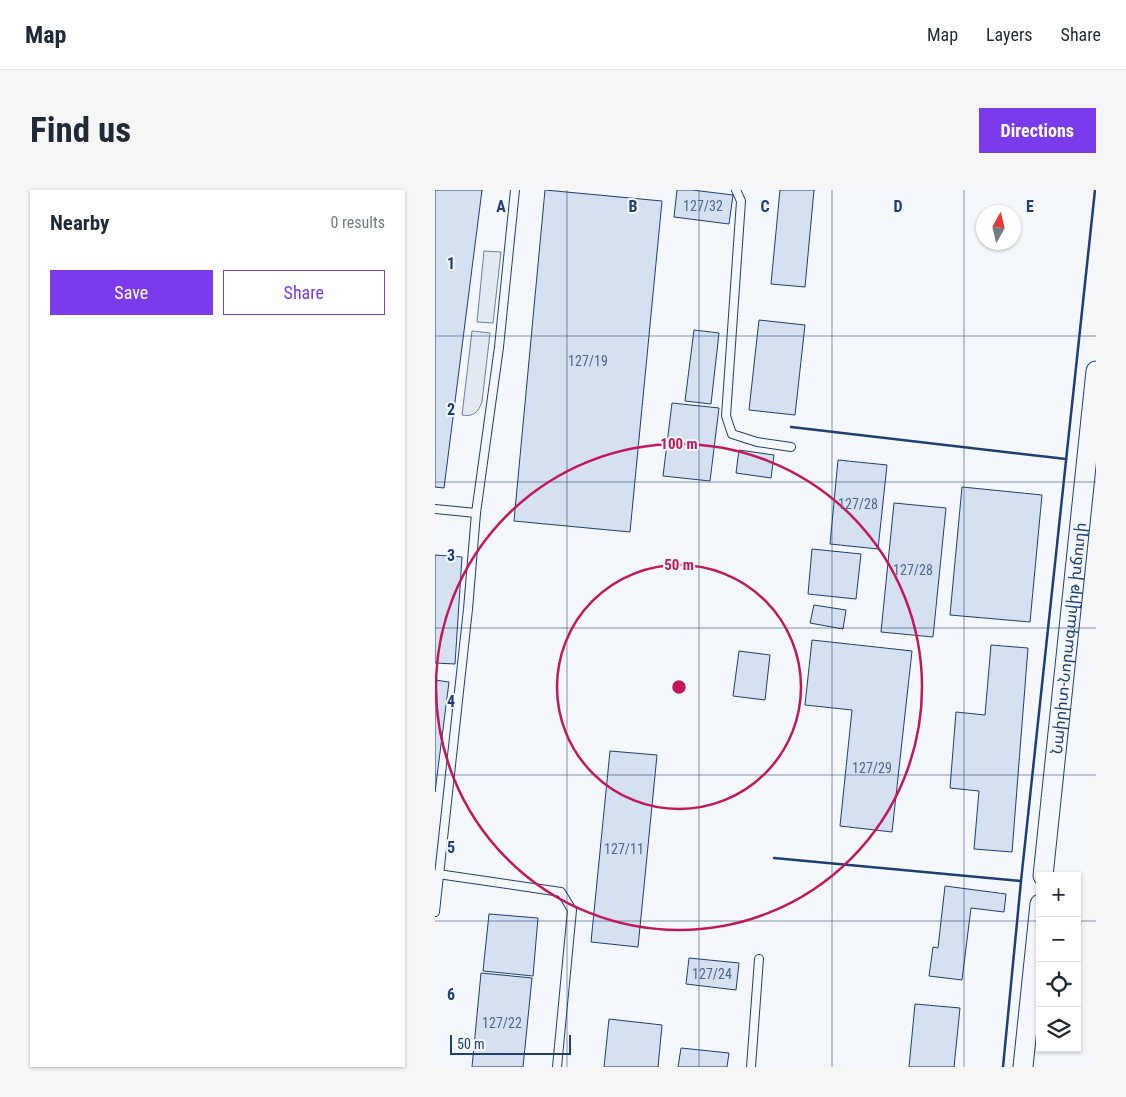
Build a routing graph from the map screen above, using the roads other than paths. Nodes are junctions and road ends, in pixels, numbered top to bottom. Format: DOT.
graph roads {
  1 [pos="515,190"];
  2 [pos="736,190"];
  3 [pos="1096,371"];
  4 [pos="791,447"];
  5 [pos="435,509"];
  6 [pos="476,513"];
  7 [pos="1043,872"];
  8 [pos="438,874"];
  9 [pos="435,912"];
  10 [pos="1039,917"];
  11 [pos="759,959"];
  12 [pos="557,1067"];
  13 [pos="751,1067"];
  14 [pos="1023,1067"];
  1 -- 6 [label="lane"];
  2 -- 4 [label="lane"];
  3 -- 7 [label="street, Նաիրիտ-Նորագավիթ խճուղի"];
  5 -- 6 [label="lane"];
  6 -- 8 [label="lane"];
  8 -- 9 [label="lane"];
  8 -- 12 [label="lane"];
  10 -- 14 [label="street"];
  11 -- 13 [label="lane"];
}
